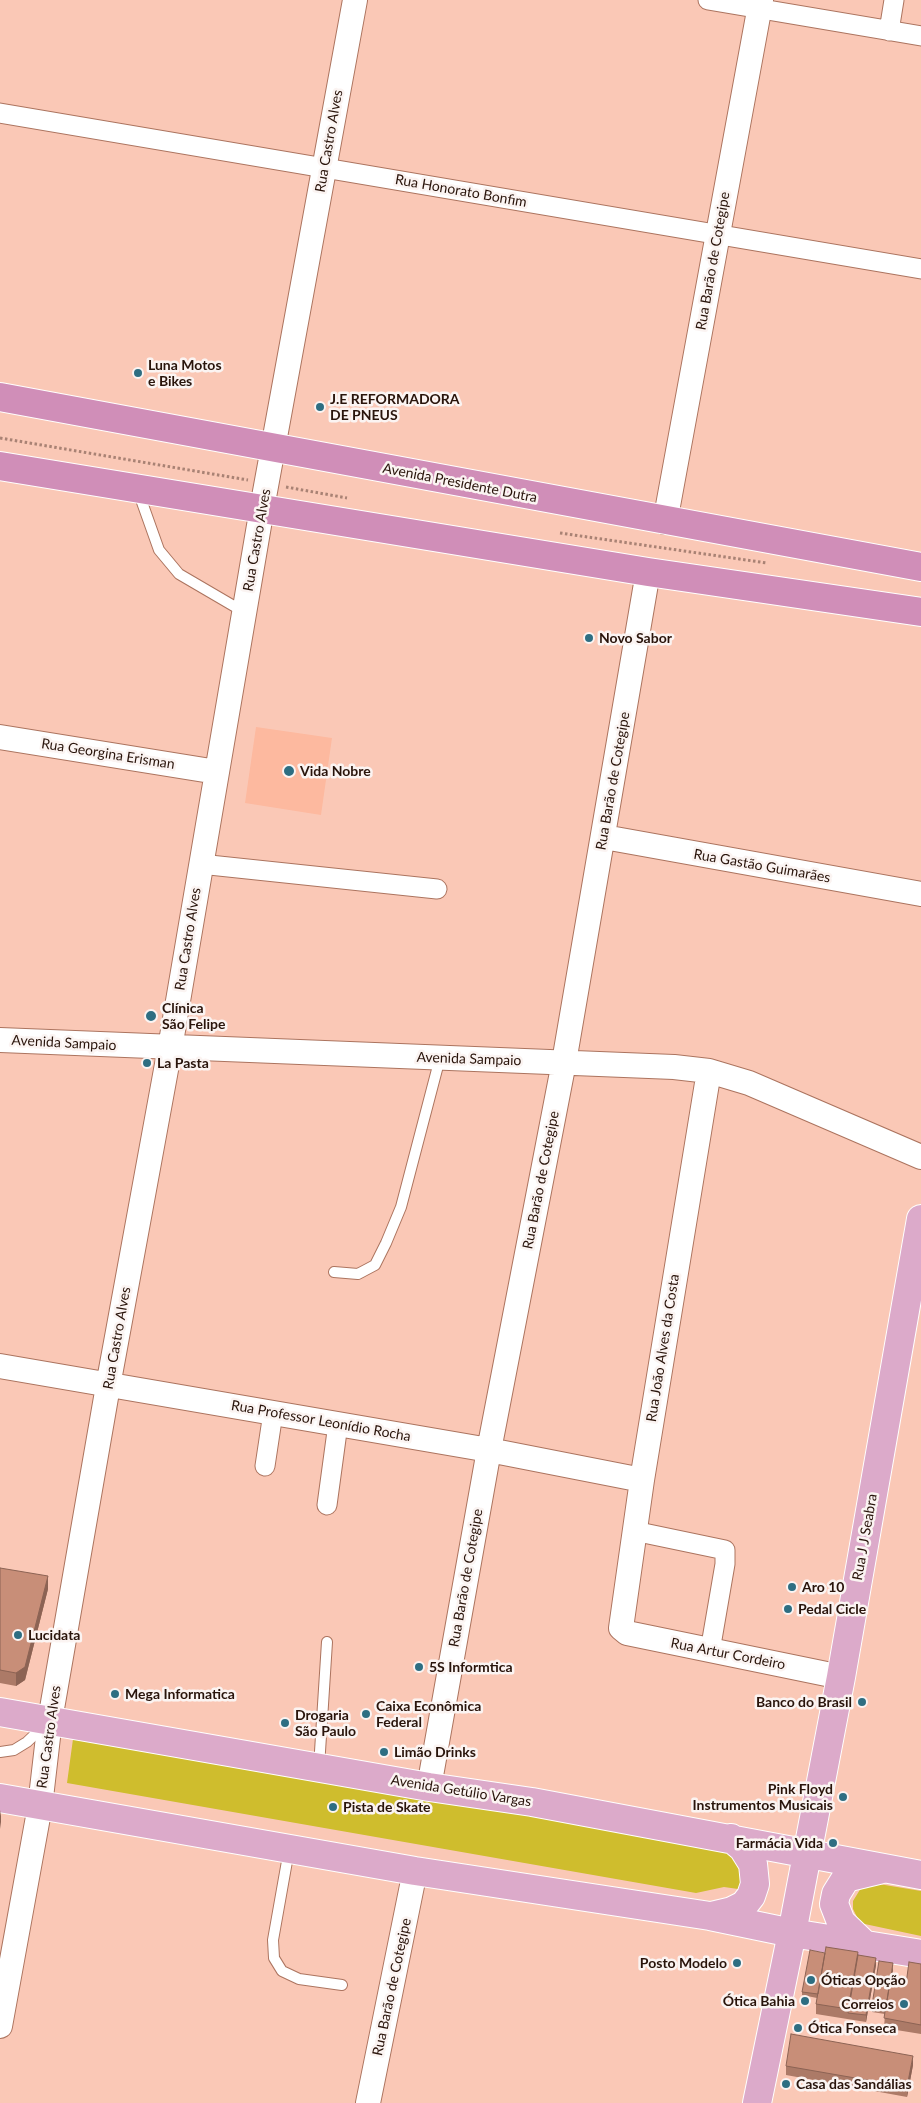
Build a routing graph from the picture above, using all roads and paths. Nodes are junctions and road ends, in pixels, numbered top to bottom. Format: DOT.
graph roads {
  1 [pos="355,0"];
  2 [pos="708,0"];
  3 [pos="894,0"];
  4 [pos="760,4"];
  5 [pos="889,31"];
  6 [pos="921,36"];
  7 [pos="0,113"];
  8 [pos="324,167"];
  9 [pos="718,235"];
  10 [pos="921,269"];
  11 [pos="0,398"];
  12 [pos="0,438"];
  13 [pos="273,448"];
  14 [pos="0,466"];
  15 [pos="138,488"];
  16 [pos="264,496"];
  17 [pos="351,499"];
  18 [pos="665,522"];
  19 [pos="551,532"];
  20 [pos="775,564"];
  21 [pos="921,567"];
  22 [pos="648,572"];
  23 [pos="921,596"];
  24 [pos="244,612"];
  25 [pos="921,612"];
  26 [pos="921,622"];
  27 [pos="0,737"];
  28 [pos="217,772"];
  29 [pos="604,837"];
  30 [pos="200,864"];
  31 [pos="437,890"];
  32 [pos="921,894"];
  33 [pos="0,1040"];
  34 [pos="170,1048"];
  35 [pos="440,1058"];
  36 [pos="564,1062"];
  37 [pos="708,1071"];
  38 [pos="921,1157"];
  39 [pos="921,1220"];
  40 [pos="334,1272"];
  41 [pos="0,1366"];
  42 [pos="108,1386"];
  43 [pos="273,1413"];
  44 [pos="338,1424"];
  45 [pos="489,1450"];
  46 [pos="265,1466"];
  47 [pos="642,1480"];
  48 [pos="327,1506"];
  49 [pos="634,1531"];
  50 [pos="620,1625"];
  51 [pos="327,1642"];
  52 [pos="710,1651"];
  53 [pos="841,1677"];
  54 [pos="0,1712"];
  55 [pos="50,1720"];
  56 [pos="0,1752"];
  57 [pos="319,1768"];
  58 [pos="428,1787"];
  59 [pos="0,1798"];
  60 [pos="40,1806"];
  61 [pos="730,1838"];
  62 [pos="289,1850"];
  63 [pos="807,1854"];
  64 [pos="885,1869"];
  65 [pos="415,1871"];
  66 [pos="921,1875"];
  67 [pos="710,1916"];
  68 [pos="792,1934"];
  69 [pos="865,1946"];
  70 [pos="921,1954"];
  71 [pos="342,1985"];
  72 [pos="0,2026"];
  73 [pos="368,2103"];
  74 [pos="757,2103"];
  1 -- 8 [label="street, Rua Castro Alves"];
  2 -- 4 [label="street"];
  3 -- 5 [label="street"];
  4 -- 5 [label="street"];
  4 -- 9 [label="street, Rua Barão de Cotegipe"];
  5 -- 6 [label="street"];
  7 -- 8 [label="street, Rua Honorato Bonfim"];
  8 -- 9 [label="street, Rua Honorato Bonfim"];
  8 -- 13 [label="street, Rua Castro Alves"];
  9 -- 10 [label="street, Rua Honorato Bonfim"];
  9 -- 18 [label="street, Rua Barão de Cotegipe"];
  11 -- 13 [label="highway, Avenida Presidente Dutra"];
  12 -- 16 [label="path"];
  13 -- 16 [label="street, Rua Castro Alves"];
  13 -- 18 [label="highway, Avenida Presidente Dutra"];
  14 -- 15 [label="highway"];
  15 -- 16 [label="highway"];
  15 -- 24 [label="lane"];
  16 -- 17 [label="path"];
  16 -- 22 [label="highway"];
  16 -- 24 [label="street, Rua Castro Alves"];
  18 -- 21 [label="highway, Avenida Presidente Dutra"];
  19 -- 20 [label="path"];
  22 -- 25 [label="highway"];
  22 -- 29 [label="street, Rua Barão de Cotegipe"];
  23 -- 25 [label="main road"];
  24 -- 28 [label="street, Rua Castro Alves"];
  25 -- 26 [label="main road"];
  27 -- 28 [label="street, Rua Georgina Erisman"];
  28 -- 30 [label="street, Rua Castro Alves"];
  29 -- 32 [label="street, Rua Gastão Guimarães"];
  29 -- 36 [label="street, Rua Barão de Cotegipe"];
  30 -- 31 [label="street"];
  30 -- 34 [label="street, Rua Castro Alves"];
  33 -- 34 [label="street, Avenida Sampaio"];
  34 -- 35 [label="street, Avenida Sampaio"];
  34 -- 42 [label="street, Rua Castro Alves"];
  35 -- 36 [label="street, Avenida Sampaio"];
  35 -- 40 [label="lane"];
  36 -- 37 [label="street, Avenida Sampaio"];
  36 -- 45 [label="street, Rua Barão de Cotegipe"];
  37 -- 38 [label="street, Avenida Sampaio"];
  37 -- 47 [label="street, Rua João Alves da Costa"];
  39 -- 53 [label="main road, Rua J J Seabra"];
  41 -- 42 [label="street, Rua Professor Leonídio Rocha"];
  42 -- 43 [label="street, Rua Professor Leonídio Rocha"];
  42 -- 55 [label="street, Rua Castro Alves"];
  43 -- 44 [label="street, Rua Professor Leonídio Rocha"];
  43 -- 46 [label="street"];
  44 -- 45 [label="street, Rua Professor Leonídio Rocha"];
  44 -- 48 [label="street"];
  45 -- 47 [label="street, Rua Professor Leonídio Rocha"];
  45 -- 58 [label="street, Rua Barão de Cotegipe"];
  47 -- 49 [label="street, Rua João Alves da Costa"];
  49 -- 50 [label="street, Rua João Alves da Costa"];
  49 -- 52 [label="street"];
  50 -- 52 [label="street, Rua Artur Cordeiro"];
  51 -- 57 [label="lane"];
  52 -- 53 [label="street, Rua Artur Cordeiro"];
  53 -- 63 [label="main road, Rua J J Seabra"];
  54 -- 55 [label="main road, Avenida Getúlio Vargas"];
  55 -- 56 [label="lane"];
  55 -- 57 [label="main road, Avenida Getúlio Vargas"];
  55 -- 60 [label="street, Rua Castro Alves"];
  57 -- 58 [label="main road, Avenida Getúlio Vargas"];
  58 -- 61 [label="main road, Avenida Getúlio Vargas"];
  59 -- 60 [label="main road"];
  60 -- 62 [label="main road"];
  60 -- 72 [label="street, Rua Castro Alves"];
  61 -- 63 [label="main road, Avenida Getúlio Vargas"];
  61 -- 67 [label="main road"];
  62 -- 65 [label="main road"];
  62 -- 71 [label="lane"];
  63 -- 64 [label="main road, Avenida Getúlio Vargas"];
  63 -- 68 [label="main road, Rua J J Seabra"];
  64 -- 66 [label="main road, Avenida Getúlio Vargas"];
  64 -- 69 [label="main road"];
  65 -- 67 [label="main road"];
  65 -- 73 [label="street, Rua Barão de Cotegipe"];
  67 -- 68 [label="main road"];
  68 -- 69 [label="main road"];
  68 -- 74 [label="main road, Rua J J Seabra"];
  69 -- 70 [label="main road"];
}
